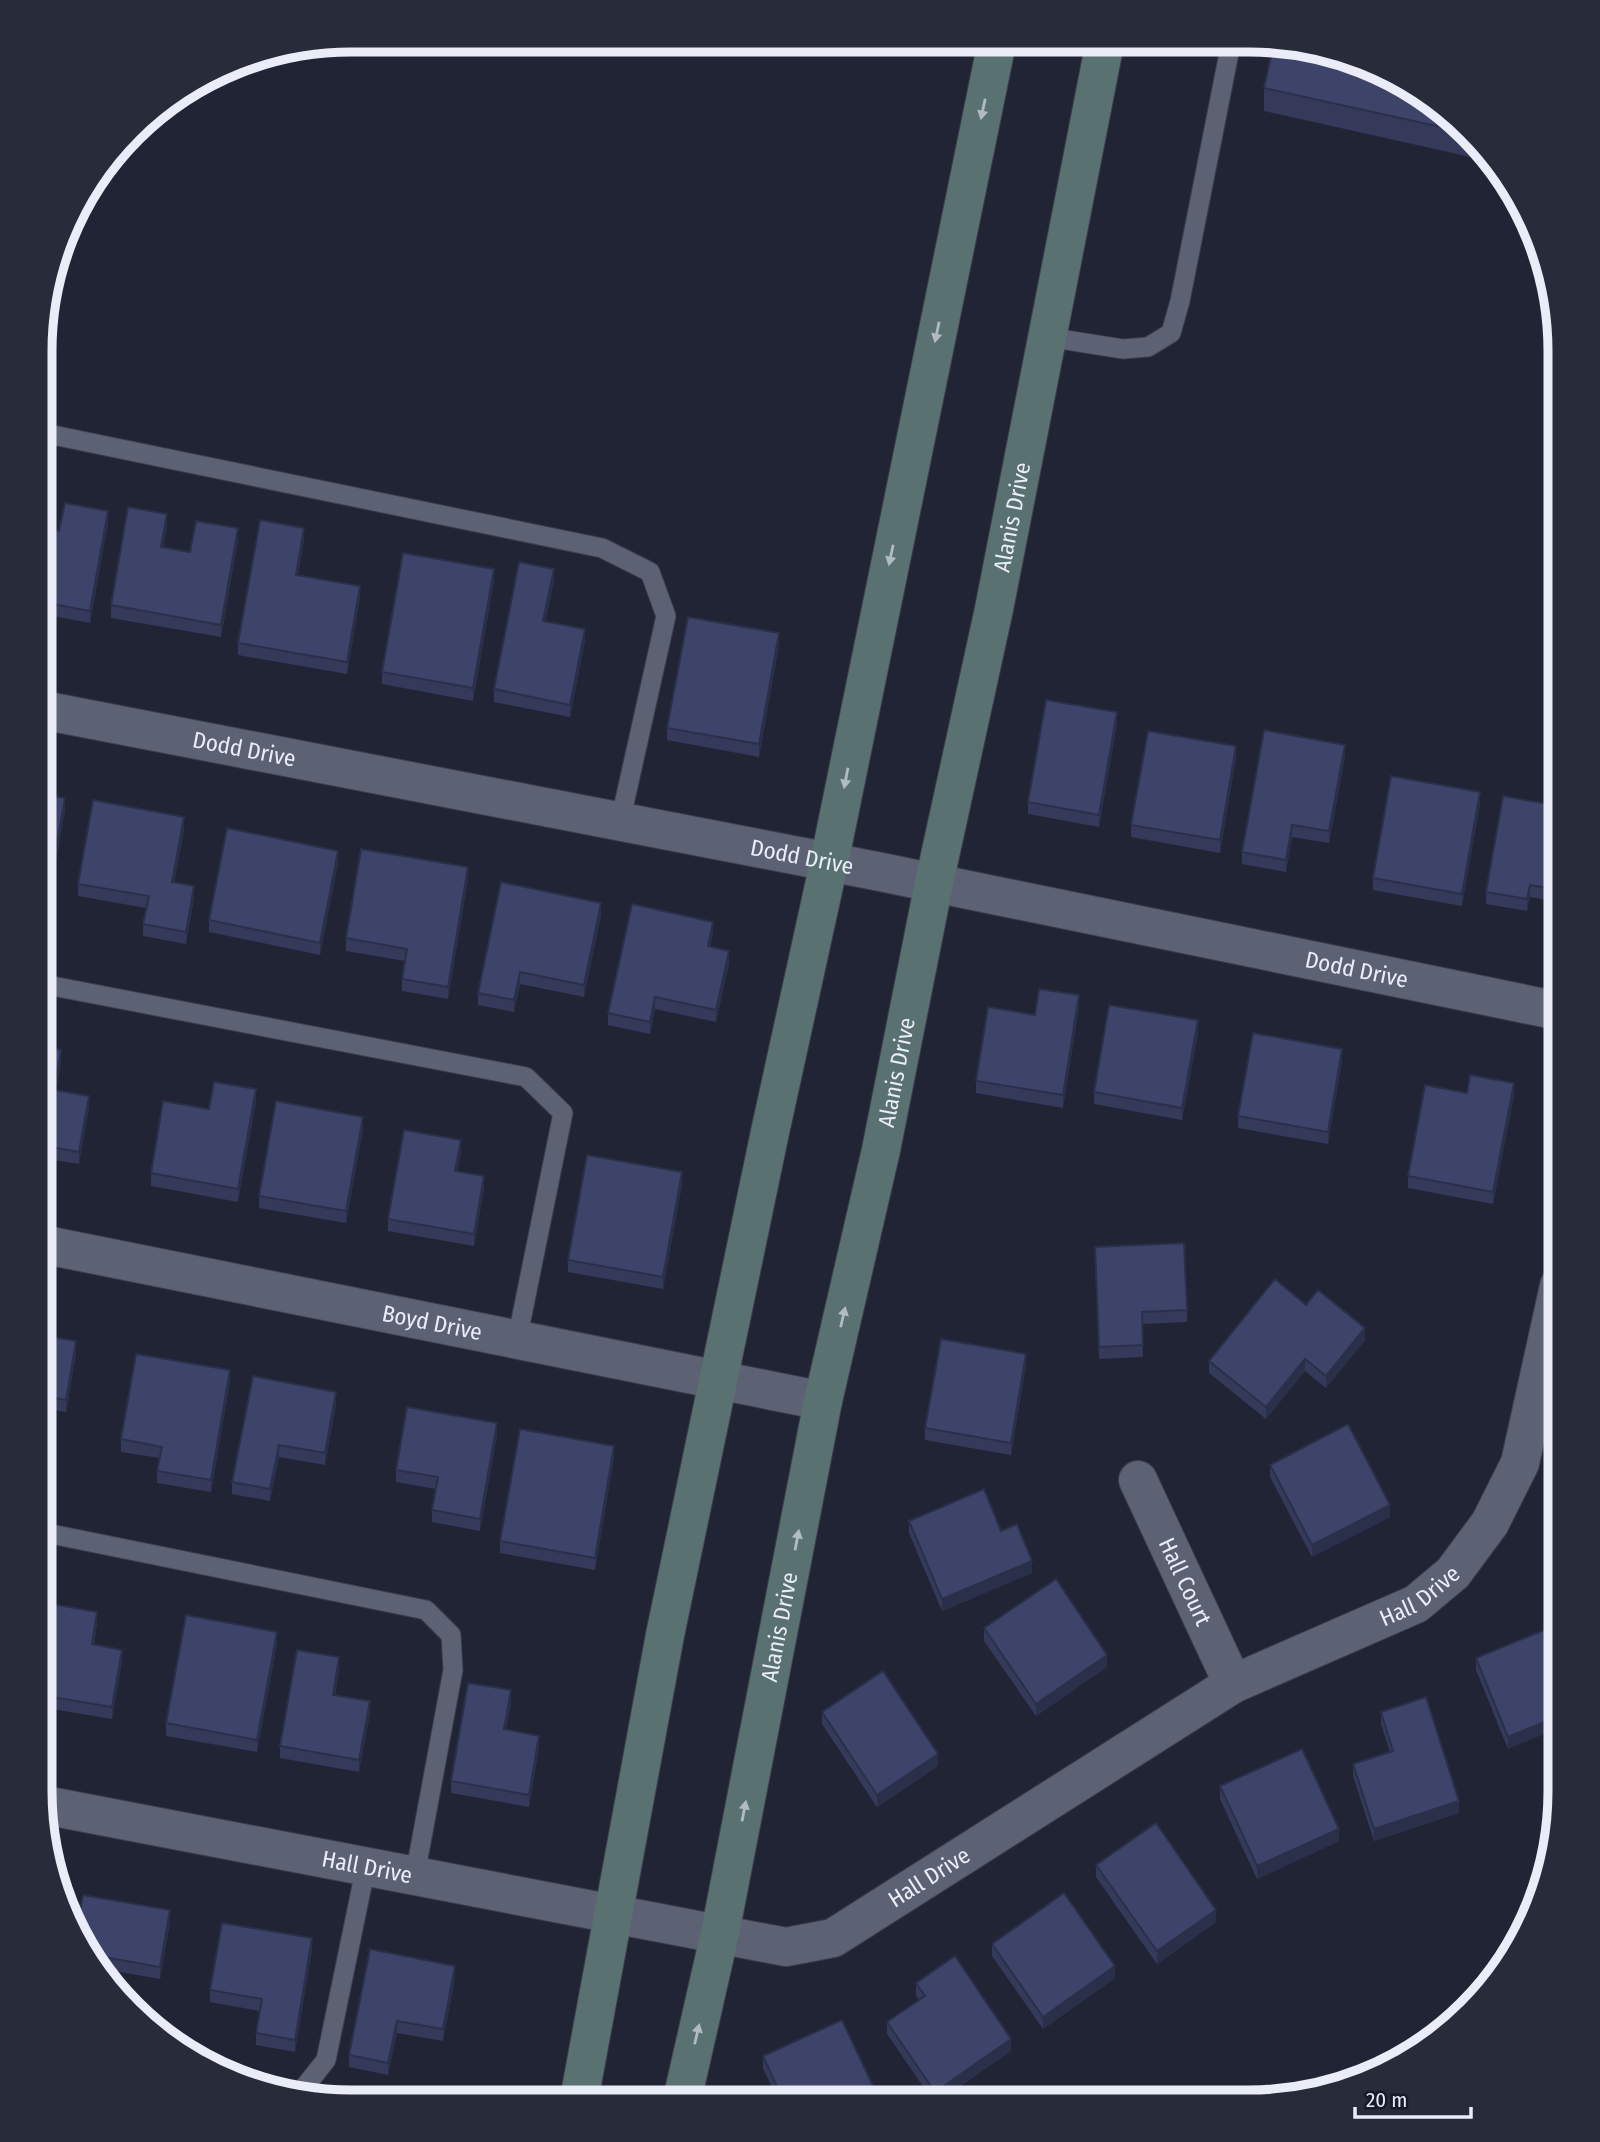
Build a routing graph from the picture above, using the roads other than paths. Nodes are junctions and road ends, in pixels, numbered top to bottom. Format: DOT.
graph roads {
  1 [pos="995,52"];
  2 [pos="1103,52"];
  3 [pos="1229,52"];
  4 [pos="1047,337"];
  5 [pos="52,435"];
  6 [pos="52,712"];
  7 [pos="621,822"];
  8 [pos="829,863"];
  9 [pos="934,883"];
  10 [pos="52,986"];
  11 [pos="1548,1009"];
  12 [pos="52,1246"];
  13 [pos="1548,1336"];
  14 [pos="517,1340"];
  15 [pos="718,1381"];
  16 [pos="823,1401"];
  17 [pos="1138,1480"];
  18 [pos="52,1534"];
  19 [pos="1233,1684"];
  20 [pos="53,1807"];
  21 [pos="366,1866"];
  22 [pos="415,1875"];
  23 [pos="615,1912"];
  24 [pos="720,1933"];
  25 [pos="305,2086"];
  26 [pos="581,2090"];
  27 [pos="683,2090"];
  1 -- 8 [label="main road, one-way"];
  2 -- 4 [label="main road, Alanis Drive"];
  3 -- 4 [label="lane"];
  4 -- 9 [label="main road, Alanis Drive"];
  5 -- 7 [label="lane"];
  6 -- 7 [label="street, Dodd Drive"];
  7 -- 8 [label="street, Dodd Drive"];
  8 -- 9 [label="street, Dodd Drive"];
  8 -- 15 [label="main road"];
  9 -- 11 [label="street, Dodd Drive"];
  16 -- 9 [label="main road, Alanis Drive, one-way"];
  10 -- 14 [label="lane"];
  12 -- 14 [label="street, Boyd Drive"];
  13 -- 19 [label="street, Hall Drive"];
  14 -- 15 [label="street, Boyd Drive"];
  15 -- 16 [label="street, Boyd Drive"];
  15 -- 23 [label="main road"];
  24 -- 16 [label="main road, Alanis Drive, one-way"];
  17 -- 19 [label="street, Hall Court"];
  18 -- 22 [label="lane"];
  19 -- 24 [label="street, Hall Drive"];
  20 -- 21 [label="street, Hall Drive"];
  21 -- 22 [label="street, Hall Drive"];
  21 -- 25 [label="lane"];
  22 -- 23 [label="street, Hall Drive"];
  23 -- 24 [label="street, Hall Drive"];
  23 -- 26 [label="main road"];
  27 -- 24 [label="main road, Alanis Drive, one-way"];
}
